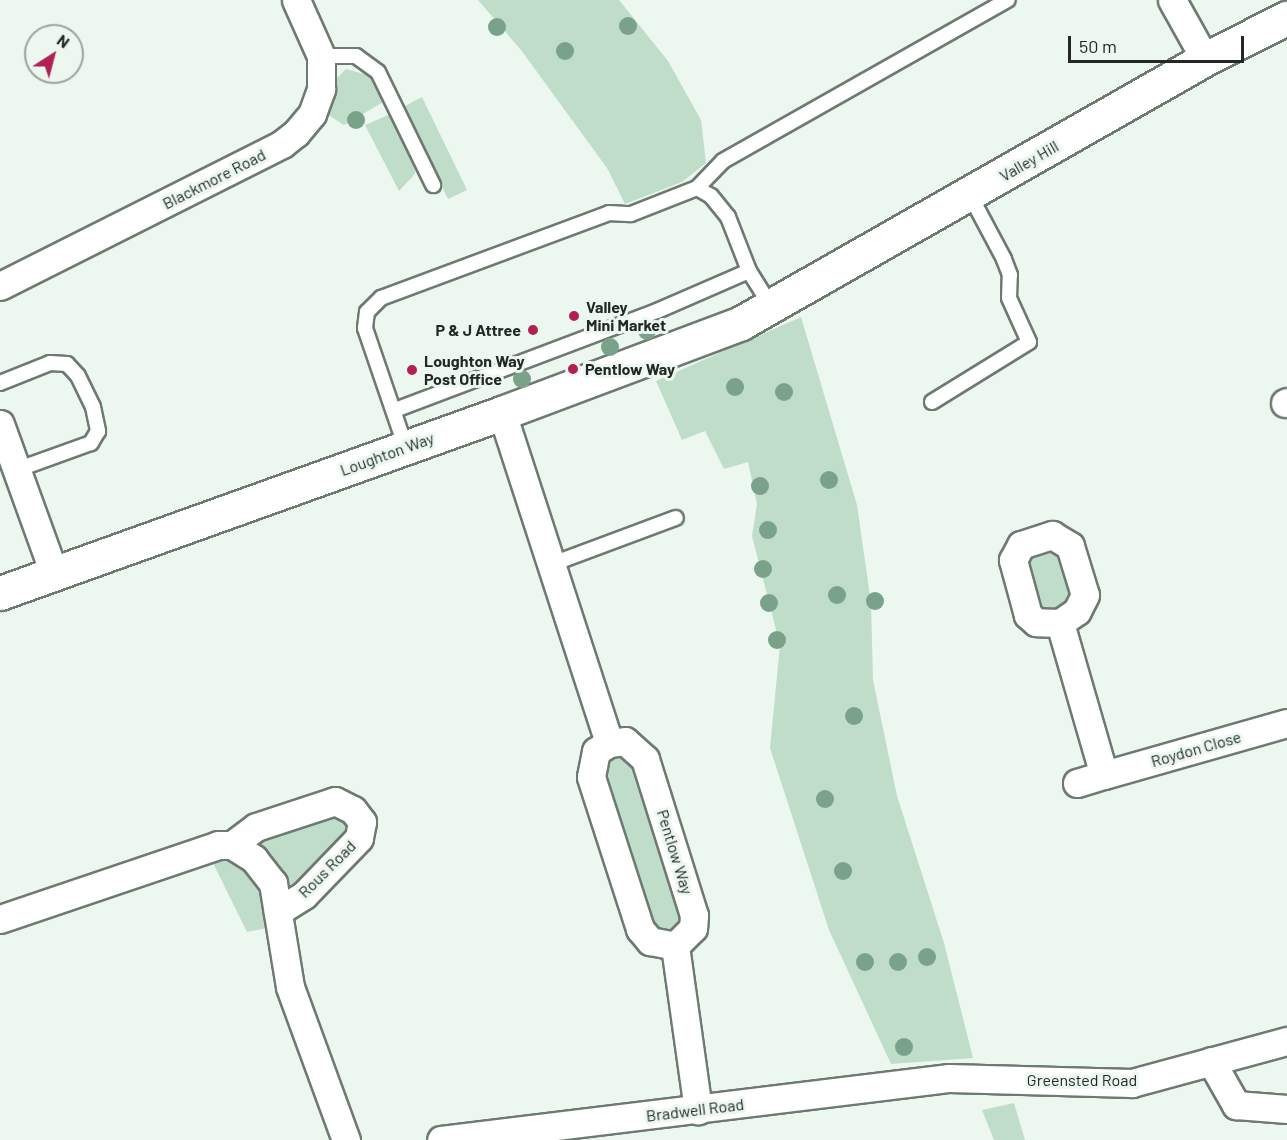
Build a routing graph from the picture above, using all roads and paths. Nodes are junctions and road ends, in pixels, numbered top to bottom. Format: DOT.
graph roads {
  1 [pos="296,0"];
  2 [pos="1008,0"];
  3 [pos="1172,0"];
  4 [pos="1287,18"];
  5 [pos="321,56"];
  6 [pos="1205,59"];
  7 [pos="433,185"];
  8 [pos="697,188"];
  9 [pos="970,195"];
  10 [pos="749,271"];
  11 [pos="0,286"];
  12 [pos="771,306"];
  13 [pos="0,383"];
  14 [pos="932,402"];
  15 [pos="395,410"];
  16 [pos="502,414"];
  17 [pos="0,424"];
  18 [pos="406,448"];
  19 [pos="16,470"];
  20 [pos="676,518"];
  21 [pos="552,564"];
  22 [pos="54,573"];
  23 [pos="0,593"];
  24 [pos="1060,623"];
  25 [pos="1287,723"];
  26 [pos="609,743"];
  27 [pos="1104,775"];
  28 [pos="1077,783"];
  29 [pos="232,845"];
  30 [pos="278,911"];
  31 [pos="0,919"];
  32 [pos="675,946"];
  33 [pos="1287,1041"];
  34 [pos="1211,1061"];
  35 [pos="950,1078"];
  36 [pos="1287,1109"];
  37 [pos="698,1110"];
  38 [pos="346,1140"];
  39 [pos="441,1140"];
  1 -- 5 [label="street, Blackmore Road"];
  2 -- 8 [label="lane"];
  3 -- 6 [label="street"];
  4 -- 6 [label="street, Valley Hill"];
  5 -- 7 [label="lane"];
  5 -- 11 [label="street, Blackmore Road"];
  6 -- 9 [label="street, Valley Hill"];
  8 -- 10 [label="lane"];
  8 -- 15 [label="lane"];
  9 -- 12 [label="street, Valley Hill"];
  9 -- 14 [label="lane"];
  10 -- 12 [label="lane"];
  10 -- 15 [label="lane"];
  12 -- 16 [label="street, Loughton Way"];
  13 -- 19 [label="lane"];
  15 -- 18 [label="lane"];
  16 -- 18 [label="street, Loughton Way"];
  16 -- 21 [label="street"];
  17 -- 19 [label="street"];
  18 -- 22 [label="street, Loughton Way"];
  19 -- 22 [label="street"];
  20 -- 21 [label="lane"];
  21 -- 26 [label="street"];
  22 -- 23 [label="street, Loughton Way"];
  24 -- 27 [label="street"];
  25 -- 27 [label="street, Roydon Close"];
  26 -- 32 [label="street"];
  26 -- 32 [label="street, Pentlow Way"];
  27 -- 28 [label="street, Roydon Close"];
  29 -- 30 [label="street, Rous Road"];
  29 -- 30 [label="street, Rous Road"];
  29 -- 31 [label="street, Rous Road"];
  30 -- 38 [label="street, Rous Road"];
  32 -- 37 [label="street"];
  33 -- 34 [label="street, Greensted Road"];
  34 -- 35 [label="street, Greensted Road"];
  34 -- 36 [label="street"];
  35 -- 37 [label="street, Bradwell Road"];
  37 -- 39 [label="street, Bradwell Road"];
}
